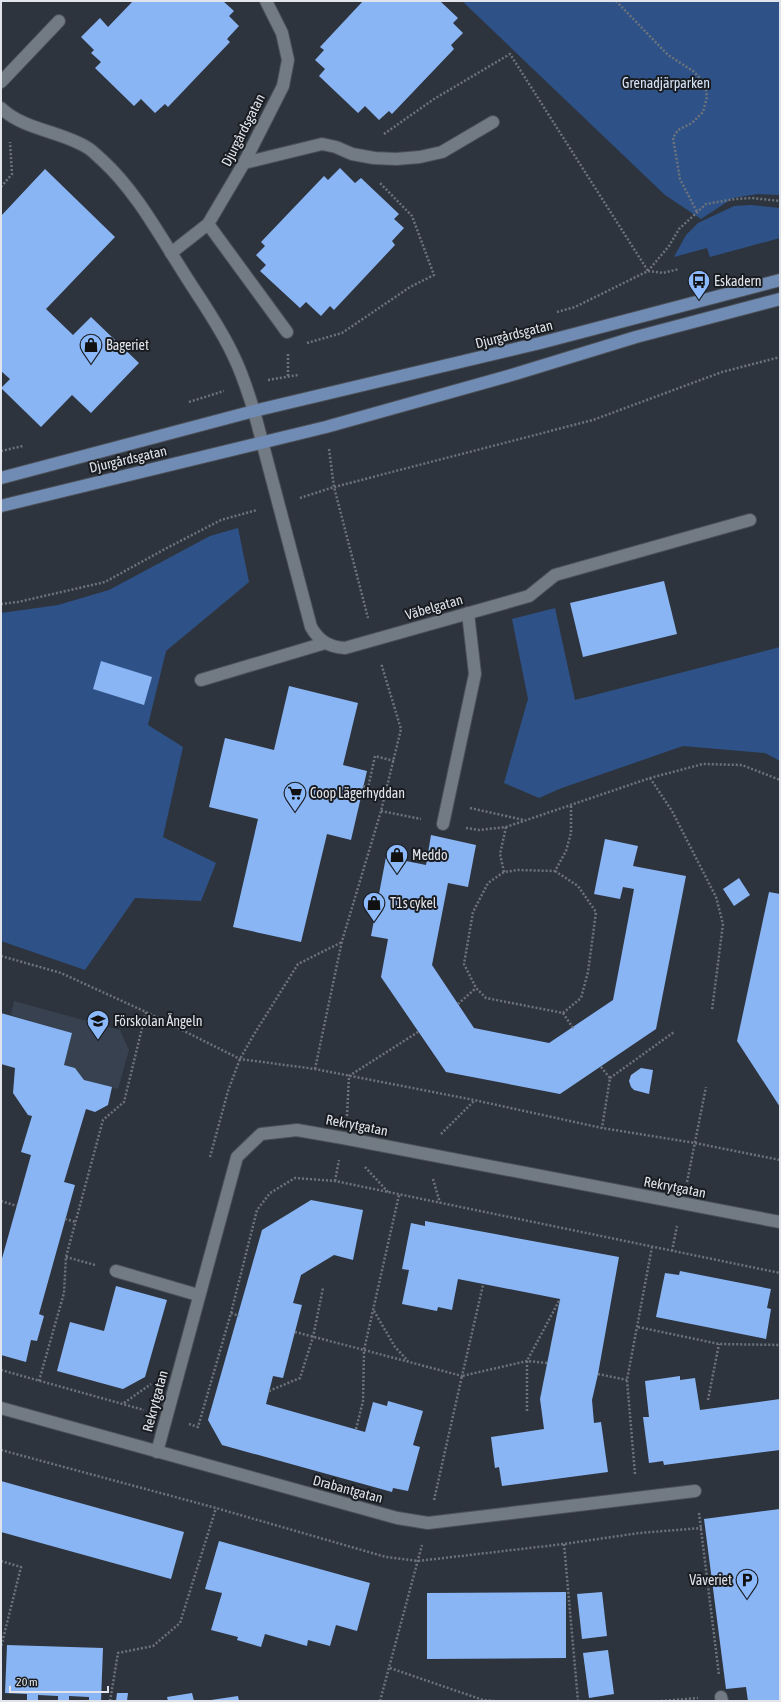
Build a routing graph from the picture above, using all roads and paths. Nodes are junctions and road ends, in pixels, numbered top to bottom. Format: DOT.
graph roads {
  1 [pos="266,1"];
  2 [pos="616,1"];
  3 [pos="59,21"];
  4 [pos="468,80"];
  5 [pos="1,82"];
  6 [pos="5,111"];
  7 [pos="493,122"];
  8 [pos="244,163"];
  9 [pos="1,187"];
  10 [pos="780,200"];
  11 [pos="697,212"];
  12 [pos="208,224"];
  13 [pos="171,253"];
  14 [pos="679,269"];
  15 [pos="648,271"];
  16 [pos="434,275"];
  17 [pos="780,280"];
  18 [pos="780,299"];
  19 [pos="555,313"];
  20 [pos="287,332"];
  21 [pos="301,345"];
  22 [pos="780,357"];
  23 [pos="246,385"];
  24 [pos="318,396"];
  25 [pos="254,411"];
  26 [pos="326,427"];
  27 [pos="262,442"];
  28 [pos="1,478"];
  29 [pos="334,487"];
  30 [pos="278,505"];
  31 [pos="1,506"];
  32 [pos="750,520"];
  33 [pos="1,604"];
  34 [pos="468,613"];
  35 [pos="374,640"];
  36 [pos="325,643"];
  37 [pos="201,680"];
  38 [pos="394,761"];
  39 [pos="650,778"];
  40 [pos="780,780"];
  41 [pos="364,786"];
  42 [pos="368,788"];
  43 [pos="386,792"];
  44 [pos="448,803"];
  45 [pos="571,805"];
  46 [pos="381,811"];
  47 [pos="524,820"];
  48 [pos="443,824"];
  49 [pos="506,827"];
  50 [pos="555,871"];
  51 [pos="504,872"];
  52 [pos="342,942"];
  53 [pos="1,956"];
  54 [pos="476,988"];
  55 [pos="458,1004"];
  56 [pos="712,1010"];
  57 [pos="146,1012"];
  58 [pos="563,1013"];
  59 [pos="573,1028"];
  60 [pos="418,1032"];
  61 [pos="674,1032"];
  62 [pos="240,1058"];
  63 [pos="601,1067"];
  64 [pos="315,1069"];
  65 [pos="349,1076"];
  66 [pos="610,1078"];
  67 [pos="706,1087"];
  68 [pos="474,1100"];
  69 [pos="602,1128"];
  70 [pos="439,1136"];
  71 [pos="343,1138"];
  72 [pos="695,1143"];
  73 [pos="780,1160"];
  74 [pos="362,1164"];
  75 [pos="432,1178"];
  76 [pos="389,1193"];
  77 [pos="398,1195"];
  78 [pos="1,1201"];
  79 [pos="441,1204"];
  80 [pos="17,1206"];
  81 [pos="65,1219"];
  82 [pos="76,1222"];
  83 [pos="780,1222"];
  84 [pos="652,1247"];
  85 [pos="66,1257"];
  86 [pos="116,1271"];
  87 [pos="780,1273"];
  88 [pos="483,1285"];
  89 [pos="323,1288"];
  90 [pos="198,1295"];
  91 [pos="560,1299"];
  92 [pos="373,1310"];
  93 [pos="231,1313"];
  94 [pos="239,1316"];
  95 [pos="638,1328"];
  96 [pos="295,1332"];
  97 [pos="313,1337"];
  98 [pos="719,1344"];
  99 [pos="780,1345"];
  100 [pos="364,1350"];
  101 [pos="408,1361"];
  102 [pos="527,1361"];
  103 [pos="547,1363"];
  104 [pos="1,1370"];
  105 [pos="598,1374"];
  106 [pos="462,1376"];
  107 [pos="627,1380"];
  108 [pos="39,1381"];
  109 [pos="269,1391"];
  110 [pos="708,1400"];
  111 [pos="1,1408"];
  112 [pos="527,1411"];
  113 [pos="167,1416"];
  114 [pos="356,1429"];
  115 [pos="157,1452"];
  116 [pos="635,1474"];
  117 [pos="695,1491"];
  118 [pos="216,1508"];
  119 [pos="428,1523"];
  120 [pos="564,1544"];
  121 [pos="1,1561"];
  122 [pos="1,1647"];
  123 [pos="390,1668"];
  124 [pos="722,1699"];
  125 [pos="483,1700"];
  126 [pos="685,1700"];
  127 [pos="110,1701"];
  128 [pos="380,1701"];
  129 [pos="496,1701"];
  130 [pos="578,1701"];
  131 [pos="661,1701"];
  1 -- 8 [label="street, Djurgårdsgatan"];
  2 -- 11 [label="path"];
  3 -- 5 [label="street"];
  4 -- 15 [label="path"];
  6 -- 9 [label="path"];
  6 -- 13 [label="street"];
  7 -- 8 [label="street"];
  8 -- 12 [label="street, Djurgårdsgatan"];
  10 -- 11 [label="path"];
  11 -- 15 [label="path"];
  12 -- 13 [label="street, Djurgårdsgatan"];
  12 -- 20 [label="street"];
  13 -- 23 [label="street"];
  14 -- 15 [label="path"];
  15 -- 19 [label="path"];
  16 -- 21 [label="path"];
  17 -- 24 [label="main road, Djurgårdsgatan"];
  18 -- 26 [label="main road, Djurgårdsgatan"];
  22 -- 29 [label="path"];
  23 -- 24 [label="path"];
  23 -- 25 [label="street"];
  24 -- 25 [label="main road, Djurgårdsgatan"];
  25 -- 27 [label="street"];
  25 -- 28 [label="main road, Djurgårdsgatan"];
  26 -- 27 [label="main road, Djurgårdsgatan"];
  26 -- 29 [label="path"];
  27 -- 30 [label="street"];
  27 -- 31 [label="main road, Djurgårdsgatan"];
  29 -- 30 [label="path"];
  29 -- 35 [label="path"];
  30 -- 33 [label="path"];
  30 -- 36 [label="street"];
  32 -- 34 [label="street, Väbelgatan"];
  34 -- 35 [label="street, Väbelgatan"];
  34 -- 44 [label="street"];
  35 -- 36 [label="street, Väbelgatan"];
  35 -- 38 [label="path"];
  36 -- 37 [label="street"];
  38 -- 42 [label="path"];
  38 -- 43 [label="path"];
  39 -- 40 [label="path"];
  39 -- 45 [label="path"];
  39 -- 56 [label="path"];
  41 -- 42 [label="path"];
  42 -- 43 [label="path"];
  43 -- 46 [label="path"];
  44 -- 47 [label="path"];
  44 -- 48 [label="street"];
  45 -- 47 [label="path"];
  45 -- 50 [label="path"];
  46 -- 48 [label="path"];
  46 -- 52 [label="path"];
  47 -- 49 [label="path"];
  48 -- 49 [label="path"];
  49 -- 51 [label="path"];
  50 -- 51 [label="path"];
  50 -- 58 [label="path"];
  51 -- 54 [label="path"];
  52 -- 62 [label="path"];
  52 -- 64 [label="path"];
  53 -- 57 [label="path"];
  54 -- 55 [label="path"];
  54 -- 58 [label="path"];
  57 -- 62 [label="path"];
  57 -- 82 [label="path"];
  58 -- 59 [label="path"];
  60 -- 65 [label="path"];
  61 -- 66 [label="path"];
  62 -- 64 [label="path"];
  63 -- 66 [label="path"];
  64 -- 65 [label="path"];
  65 -- 68 [label="path"];
  65 -- 71 [label="path"];
  66 -- 69 [label="path"];
  67 -- 72 [label="path"];
  68 -- 69 [label="path"];
  68 -- 70 [label="path"];
  69 -- 72 [label="path"];
  71 -- 83 [label="street, Rekrytgatan"];
  71 -- 90 [label="street, Rekrytgatan"];
  72 -- 73 [label="path"];
  74 -- 76 [label="path"];
  75 -- 79 [label="path"];
  76 -- 77 [label="path"];
  76 -- 93 [label="path"];
  77 -- 79 [label="path"];
  77 -- 92 [label="path"];
  78 -- 80 [label="path"];
  79 -- 84 [label="path"];
  81 -- 82 [label="path"];
  82 -- 85 [label="path"];
  84 -- 87 [label="path"];
  84 -- 95 [label="path"];
  85 -- 86 [label="path"];
  85 -- 108 [label="path"];
  86 -- 90 [label="street"];
  88 -- 106 [label="path"];
  89 -- 97 [label="path"];
  90 -- 113 [label="street, Rekrytgatan"];
  91 -- 102 [label="path"];
  92 -- 100 [label="path"];
  92 -- 101 [label="path"];
  93 -- 94 [label="path"];
  93 -- 113 [label="path"];
  95 -- 98 [label="path"];
  95 -- 107 [label="path"];
  96 -- 97 [label="path"];
  97 -- 100 [label="path"];
  97 -- 109 [label="path"];
  98 -- 99 [label="path"];
  98 -- 110 [label="path"];
  100 -- 101 [label="path"];
  100 -- 114 [label="path"];
  101 -- 106 [label="path"];
  102 -- 103 [label="path"];
  102 -- 106 [label="path"];
  102 -- 112 [label="path"];
  104 -- 108 [label="path"];
  105 -- 107 [label="path"];
  106 -- 119 [label="path"];
  107 -- 116 [label="path"];
  108 -- 113 [label="path"];
  111 -- 115 [label="street, Drabantgatan"];
  113 -- 115 [label="street, Rekrytgatan"];
  115 -- 119 [label="street, Drabantgatan"];
  117 -- 119 [label="street, Drabantgatan"];
  117 -- 124 [label="path"];
  118 -- 127 [label="path"];
  119 -- 123 [label="path"];
  120 -- 130 [label="path"];
  121 -- 122 [label="path"];
  123 -- 125 [label="path"];
  123 -- 128 [label="path"];
  124 -- 126 [label="path"];
  125 -- 129 [label="path"];
  126 -- 131 [label="path"];
}
